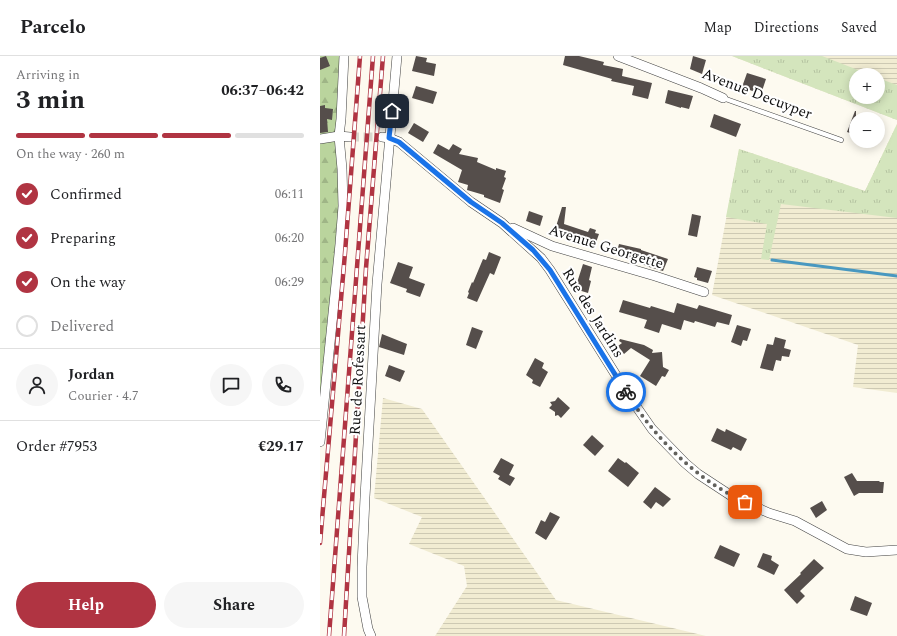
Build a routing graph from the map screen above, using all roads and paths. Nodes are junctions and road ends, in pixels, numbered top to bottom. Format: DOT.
graph roads {
  1 [pos="344,56"];
  2 [pos="397,56"];
  3 [pos="618,56"];
  4 [pos="723,98"];
  5 [pos="339,136"];
  6 [pos="350,137"];
  7 [pos="386,138"];
  8 [pos="320,139"];
  9 [pos="841,140"];
  10 [pos="502,223"];
  11 [pos="704,292"];
  12 [pos="320,442"];
  13 [pos="897,550"];
  14 [pos="371,636"];
  1 -- 5 [label="street"];
  2 -- 7 [label="street, Rue de Rofessart"];
  3 -- 4 [label="street, Avenue Decuyper"];
  4 -- 9 [label="lane, Avenue Decuyper"];
  5 -- 6 [label="street"];
  5 -- 8 [label="street"];
  5 -- 12 [label="street"];
  7 -- 10 [label="street, Rue des Jardins"];
  7 -- 14 [label="street, Rue de Rofessart"];
  10 -- 11 [label="street, Avenue Georgette"];
  10 -- 13 [label="street, Rue des Jardins"];
}
